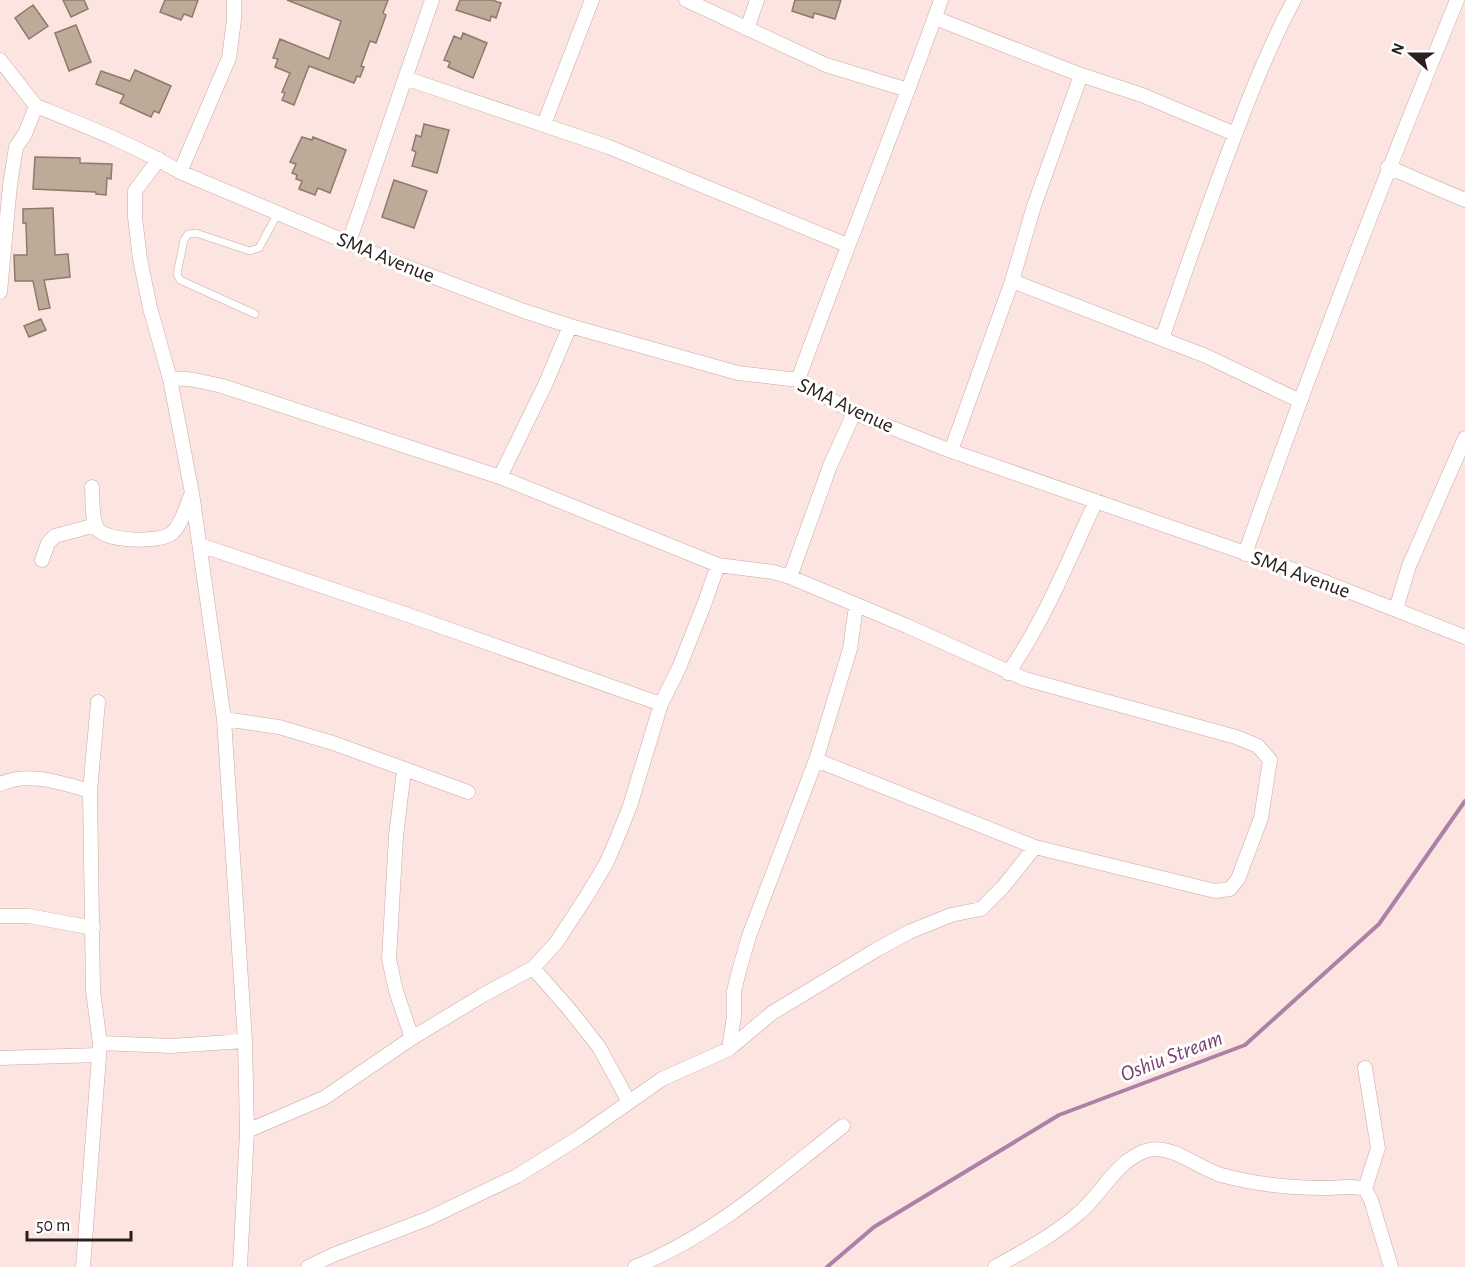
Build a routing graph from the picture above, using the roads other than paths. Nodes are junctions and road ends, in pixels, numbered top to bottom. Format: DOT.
graph roads {
  1 [pos="234,0"];
  2 [pos="432,0"];
  3 [pos="592,0"];
  4 [pos="686,0"];
  5 [pos="757,0"];
  6 [pos="941,0"];
  7 [pos="1294,0"];
  8 [pos="1457,0"];
  9 [pos="935,18"];
  10 [pos="747,29"];
  11 [pos="0,60"];
  12 [pos="1081,75"];
  13 [pos="405,78"];
  14 [pos="908,90"];
  15 [pos="36,106"];
  16 [pos="544,124"];
  17 [pos="1235,134"];
  18 [pos="159,159"];
  19 [pos="1388,167"];
  20 [pos="180,172"];
  21 [pos="5,187"];
  22 [pos="1465,200"];
  23 [pos="278,213"];
  24 [pos="350,242"];
  25 [pos="847,245"];
  26 [pos="1012,280"];
  27 [pos="0,292"];
  28 [pos="255,314"];
  29 [pos="570,326"];
  30 [pos="1162,339"];
  31 [pos="170,379"];
  32 [pos="798,380"];
  33 [pos="1300,400"];
  34 [pos="854,412"];
  35 [pos="1465,438"];
  36 [pos="951,451"];
  37 [pos="500,477"];
  38 [pos="92,487"];
  39 [pos="192,493"];
  40 [pos="1096,501"];
  41 [pos="96,525"];
  42 [pos="200,545"];
  43 [pos="1245,554"];
  44 [pos="42,560"];
  45 [pos="718,565"];
  46 [pos="790,577"];
  47 [pos="856,606"];
  48 [pos="1396,609"];
  49 [pos="1465,637"];
  50 [pos="1008,673"];
  51 [pos="98,702"];
  52 [pos="661,704"];
  53 [pos="224,719"];
  54 [pos="816,760"];
  55 [pos="404,770"];
  56 [pos="0,784"];
  57 [pos="90,791"];
  58 [pos="468,792"];
  59 [pos="1035,847"];
  60 [pos="0,916"];
  61 [pos="93,928"];
  62 [pos="533,968"];
  63 [pos="412,1038"];
  64 [pos="245,1041"];
  65 [pos="99,1049"];
  66 [pos="729,1049"];
  67 [pos="0,1058"];
  68 [pos="1365,1068"];
  69 [pos="629,1102"];
  70 [pos="843,1125"];
  71 [pos="248,1131"];
  72 [pos="1365,1189"];
  73 [pos="83,1267"];
  74 [pos="240,1267"];
  75 [pos="308,1267"];
  76 [pos="635,1267"];
  77 [pos="995,1267"];
  78 [pos="1391,1267"];
  1 -- 20 [label="street"];
  2 -- 13 [label="street"];
  3 -- 16 [label="street"];
  4 -- 10 [label="street"];
  5 -- 10 [label="street"];
  6 -- 9 [label="street"];
  7 -- 17 [label="street"];
  8 -- 19 [label="street"];
  9 -- 12 [label="street"];
  9 -- 14 [label="street"];
  10 -- 14 [label="street"];
  11 -- 15 [label="street"];
  12 -- 17 [label="street"];
  12 -- 26 [label="street"];
  13 -- 16 [label="street"];
  13 -- 24 [label="street"];
  14 -- 25 [label="street"];
  15 -- 18 [label="street, SMA Avenue"];
  15 -- 21 [label="street"];
  16 -- 25 [label="street"];
  17 -- 30 [label="street"];
  18 -- 20 [label="street, SMA Avenue"];
  18 -- 31 [label="street"];
  19 -- 22 [label="street"];
  19 -- 33 [label="street"];
  20 -- 23 [label="street, SMA Avenue"];
  21 -- 27 [label="street"];
  23 -- 24 [label="street, SMA Avenue"];
  23 -- 28 [label="lane"];
  24 -- 29 [label="street, SMA Avenue"];
  25 -- 32 [label="street"];
  26 -- 30 [label="street"];
  26 -- 36 [label="street"];
  29 -- 32 [label="street, SMA Avenue"];
  29 -- 37 [label="street"];
  30 -- 33 [label="street"];
  31 -- 37 [label="street"];
  31 -- 39 [label="street"];
  32 -- 34 [label="street, SMA Avenue"];
  33 -- 43 [label="street"];
  34 -- 36 [label="street, SMA Avenue"];
  34 -- 46 [label="street"];
  35 -- 48 [label="street"];
  36 -- 40 [label="street, SMA Avenue"];
  37 -- 45 [label="street"];
  38 -- 41 [label="street"];
  39 -- 41 [label="street"];
  39 -- 42 [label="street"];
  40 -- 43 [label="street, SMA Avenue"];
  40 -- 50 [label="street"];
  41 -- 44 [label="street"];
  42 -- 52 [label="street"];
  42 -- 53 [label="street"];
  43 -- 48 [label="street, SMA Avenue"];
  45 -- 46 [label="street"];
  45 -- 52 [label="street"];
  46 -- 47 [label="street"];
  47 -- 50 [label="street"];
  47 -- 54 [label="street"];
  48 -- 49 [label="street, SMA Avenue"];
  50 -- 59 [label="street"];
  51 -- 57 [label="street"];
  52 -- 62 [label="street"];
  53 -- 55 [label="street"];
  53 -- 64 [label="street"];
  54 -- 59 [label="street"];
  54 -- 66 [label="street"];
  55 -- 58 [label="street"];
  55 -- 63 [label="street"];
  56 -- 57 [label="street"];
  57 -- 61 [label="street"];
  59 -- 66 [label="street"];
  60 -- 61 [label="street"];
  61 -- 65 [label="street"];
  62 -- 63 [label="street"];
  62 -- 69 [label="street"];
  63 -- 71 [label="street"];
  64 -- 65 [label="street"];
  64 -- 71 [label="street"];
  65 -- 67 [label="street"];
  65 -- 73 [label="street"];
  66 -- 69 [label="street"];
  68 -- 72 [label="street"];
  69 -- 75 [label="street"];
  70 -- 76 [label="street"];
  71 -- 74 [label="street"];
  72 -- 77 [label="street"];
  72 -- 78 [label="street"];
}
